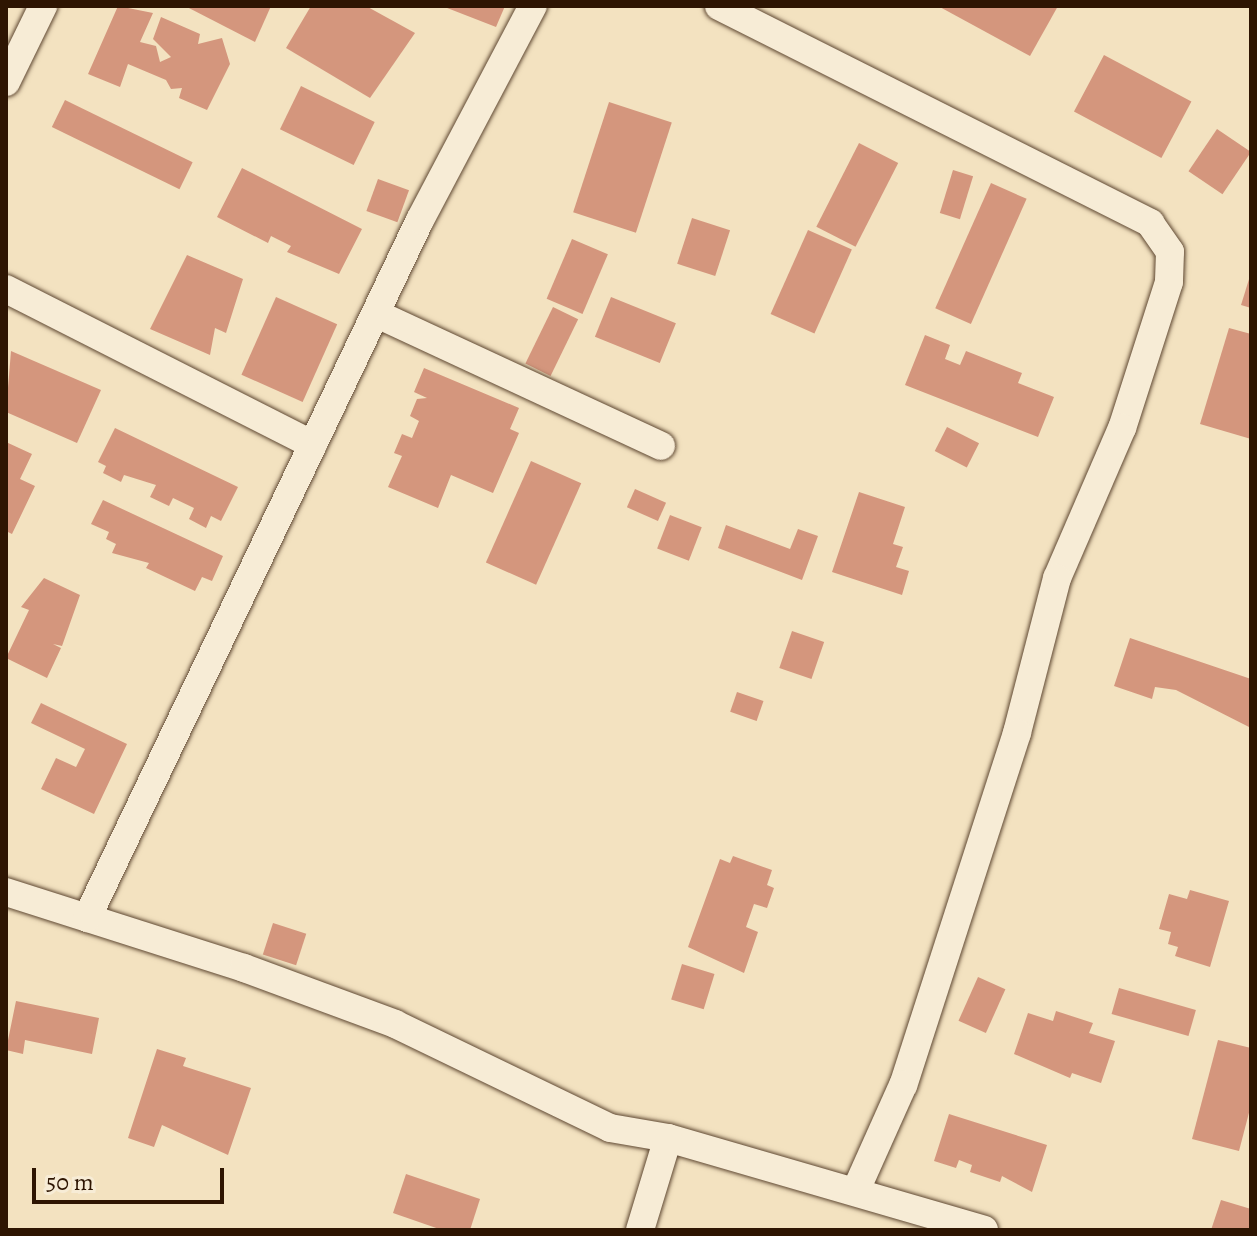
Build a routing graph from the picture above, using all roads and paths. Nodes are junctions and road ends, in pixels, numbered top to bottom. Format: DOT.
graph roads {
  1 [pos="43,6"];
  2 [pos="533,6"];
  3 [pos="719,6"];
  4 [pos="6,82"];
  5 [pos="6,289"];
  6 [pos="377,314"];
  7 [pos="313,445"];
  8 [pos="661,446"];
  9 [pos="6,892"];
  10 [pos="87,918"];
  11 [pos="668,1138"];
  12 [pos="856,1190"];
  13 [pos="640,1230"];
  14 [pos="984,1230"];
  1 -- 4 [label="street"];
  2 -- 6 [label="street"];
  3 -- 12 [label="street"];
  5 -- 7 [label="street"];
  6 -- 7 [label="street"];
  6 -- 8 [label="street"];
  7 -- 10 [label="street"];
  9 -- 10 [label="street"];
  10 -- 11 [label="street"];
  11 -- 12 [label="street"];
  11 -- 13 [label="street"];
  12 -- 14 [label="street"];
}
